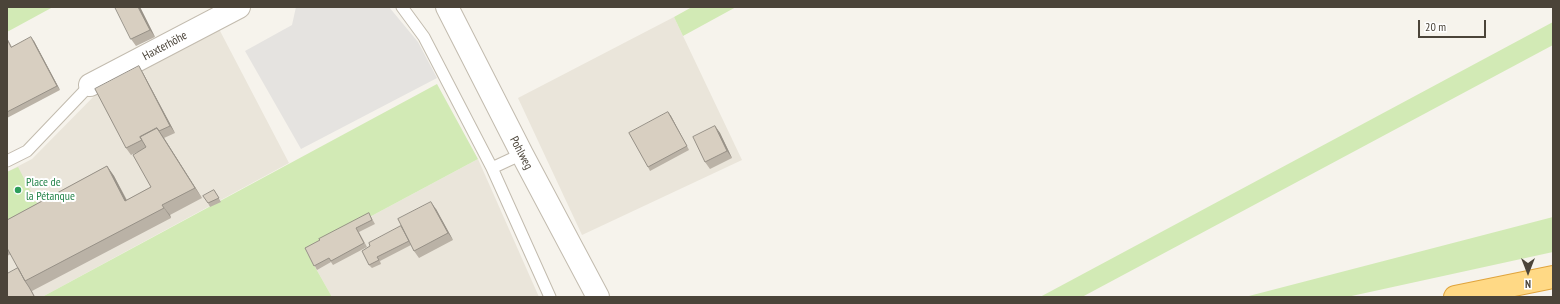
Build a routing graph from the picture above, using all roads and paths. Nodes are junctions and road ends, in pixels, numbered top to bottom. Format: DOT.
graph roads {
  1 [pos="239,7"];
  2 [pos="402,7"];
  3 [pos="447,7"];
  4 [pos="90,85"];
  5 [pos="522,154"];
  6 [pos="7,161"];
  7 [pos="492,168"];
  8 [pos="1553,277"];
  9 [pos="550,297"];
  10 [pos="598,297"];
  11 [pos="1455,297"];
  1 -- 4 [label="street, Haxterhöhe"];
  2 -- 7 [label="lane"];
  3 -- 5 [label="street, Pohlweg"];
  4 -- 6 [label="lane"];
  5 -- 7 [label="lane"];
  5 -- 10 [label="street, Pohlweg"];
  7 -- 9 [label="lane"];
  8 -- 11 [label="highway"];
}
